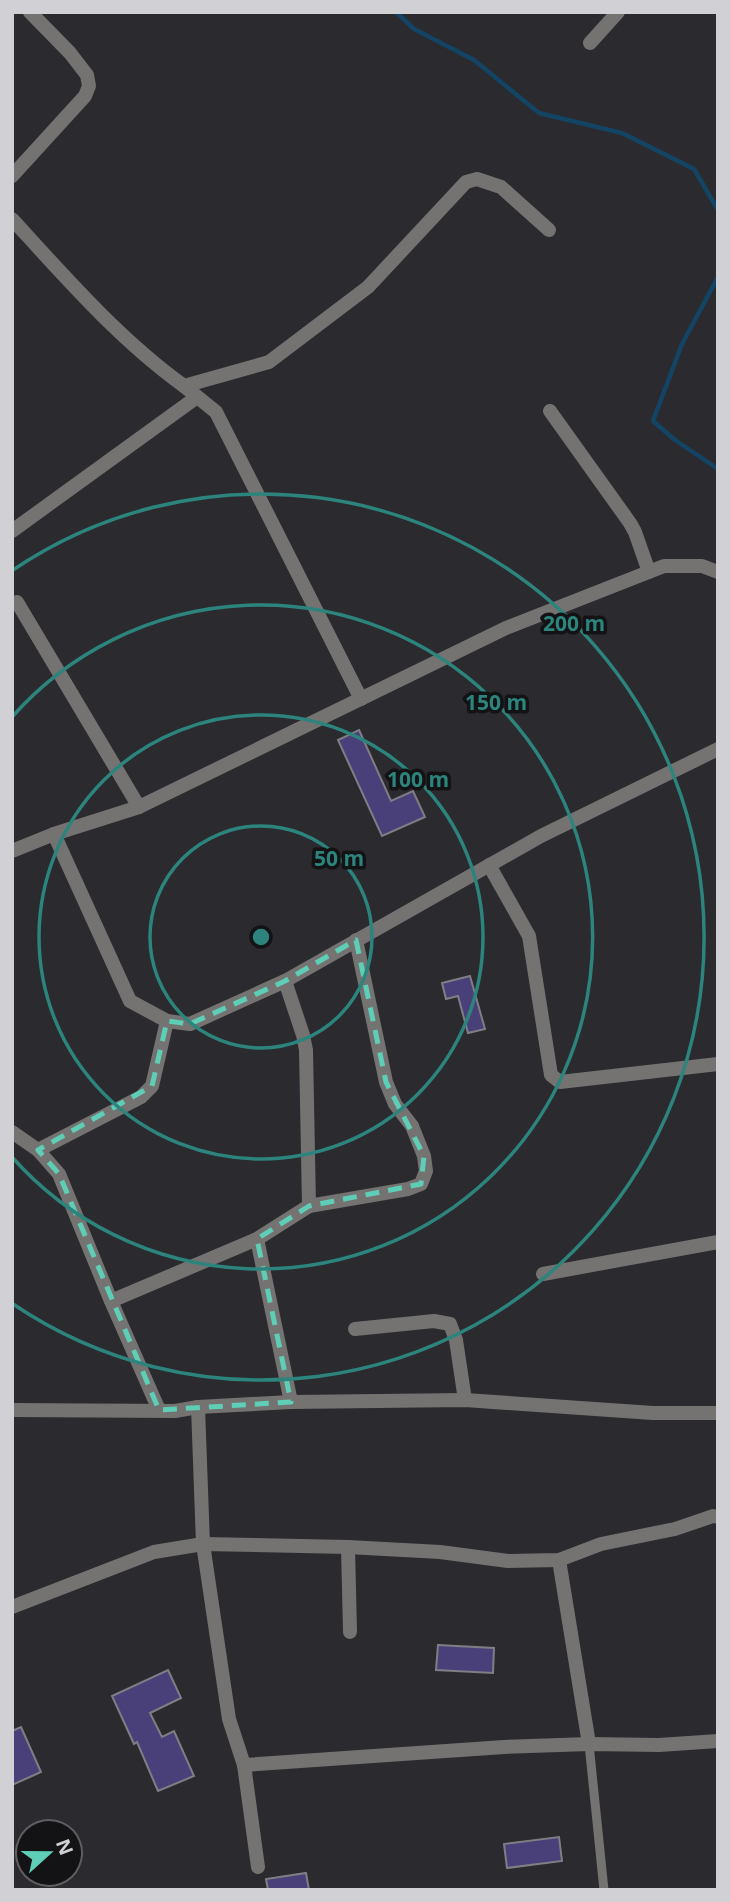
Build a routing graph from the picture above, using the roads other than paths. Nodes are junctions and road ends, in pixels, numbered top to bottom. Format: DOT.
graph roads {
  1 [pos="30,12"];
  2 [pos="618,12"];
  3 [pos="590,43"];
  4 [pos="12,176"];
  5 [pos="12,219"];
  6 [pos="549,230"];
  7 [pos="184,387"];
  8 [pos="197,397"];
  9 [pos="550,411"];
  10 [pos="12,531"];
  11 [pos="649,572"];
  12 [pos="718,572"];
  13 [pos="14,600"];
  14 [pos="360,699"];
  15 [pos="718,749"];
  16 [pos="139,807"];
  17 [pos="54,834"];
  18 [pos="12,851"];
  19 [pos="489,865"];
  20 [pos="356,940"];
  21 [pos="285,981"];
  22 [pos="167,1021"];
  23 [pos="718,1064"];
  24 [pos="12,1132"];
  25 [pos="38,1150"];
  26 [pos="309,1206"];
  27 [pos="257,1239"];
  28 [pos="718,1242"];
  29 [pos="543,1274"];
  30 [pos="111,1301"];
  31 [pos="355,1329"];
  32 [pos="465,1400"];
  33 [pos="291,1402"];
  34 [pos="198,1407"];
  35 [pos="12,1410"];
  36 [pos="159,1410"];
  37 [pos="718,1413"];
  38 [pos="718,1517"];
  39 [pos="203,1544"];
  40 [pos="348,1547"];
  41 [pos="559,1560"];
  42 [pos="12,1607"];
  43 [pos="350,1632"];
  44 [pos="718,1741"];
  45 [pos="589,1744"];
  46 [pos="244,1765"];
  47 [pos="258,1867"];
  48 [pos="604,1890"];
  1 -- 4 [label="street"];
  2 -- 3 [label="street"];
  5 -- 7 [label="street"];
  6 -- 7 [label="street"];
  7 -- 8 [label="street"];
  8 -- 10 [label="street"];
  8 -- 14 [label="street"];
  9 -- 11 [label="street"];
  11 -- 12 [label="street"];
  11 -- 14 [label="street"];
  13 -- 16 [label="street"];
  14 -- 16 [label="street"];
  15 -- 19 [label="street"];
  16 -- 17 [label="street"];
  17 -- 18 [label="street"];
  17 -- 22 [label="street"];
  19 -- 20 [label="street"];
  19 -- 23 [label="street"];
  20 -- 21 [label="street"];
  20 -- 26 [label="street"];
  21 -- 22 [label="street"];
  21 -- 26 [label="street"];
  22 -- 25 [label="street"];
  24 -- 25 [label="street"];
  25 -- 30 [label="street"];
  26 -- 27 [label="street"];
  27 -- 30 [label="street"];
  27 -- 33 [label="street"];
  28 -- 29 [label="street"];
  30 -- 36 [label="street"];
  31 -- 32 [label="street"];
  32 -- 33 [label="street"];
  32 -- 37 [label="street"];
  33 -- 34 [label="street"];
  34 -- 36 [label="street"];
  34 -- 39 [label="street"];
  35 -- 36 [label="street"];
  38 -- 41 [label="street"];
  39 -- 40 [label="street"];
  39 -- 42 [label="street"];
  39 -- 46 [label="street"];
  40 -- 41 [label="street"];
  40 -- 43 [label="street"];
  41 -- 45 [label="street"];
  44 -- 45 [label="street"];
  45 -- 46 [label="street"];
  45 -- 48 [label="lane"];
  46 -- 47 [label="street"];
}
